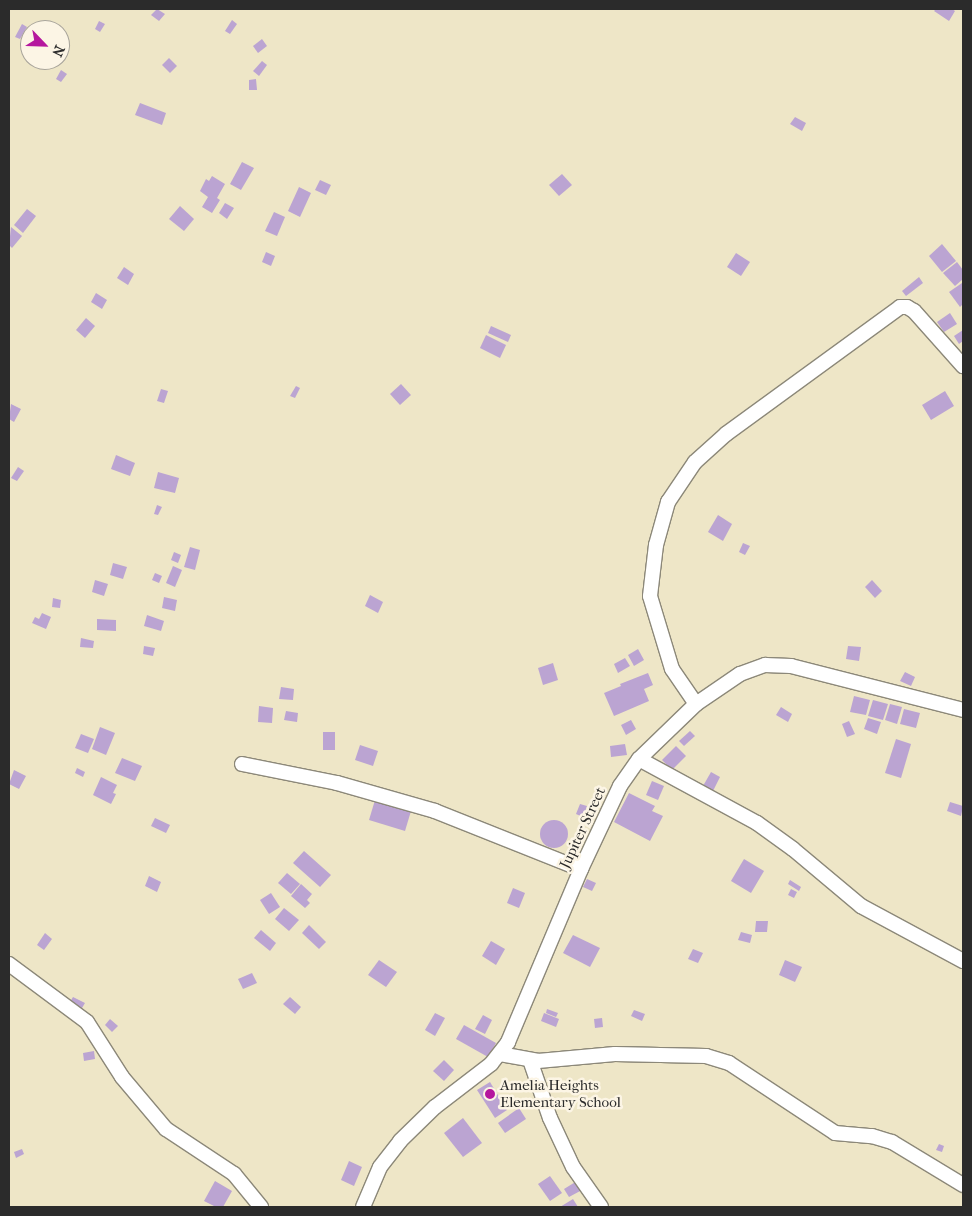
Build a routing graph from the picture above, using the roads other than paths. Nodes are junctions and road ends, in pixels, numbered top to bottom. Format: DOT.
graph roads {
  1 [pos="963,366"];
  2 [pos="696,704"];
  3 [pos="963,710"];
  4 [pos="639,759"];
  5 [pos="242,764"];
  6 [pos="581,869"];
  7 [pos="963,961"];
  8 [pos="9,964"];
  9 [pos="500,1054"];
  10 [pos="530,1060"];
  11 [pos="963,1185"];
  12 [pos="261,1207"];
  13 [pos="363,1207"];
  14 [pos="600,1207"];
  1 -- 2 [label="street"];
  2 -- 3 [label="street, Jupiter Street"];
  2 -- 4 [label="street, Jupiter Street"];
  4 -- 6 [label="street, Jupiter Street"];
  4 -- 7 [label="street"];
  5 -- 6 [label="street"];
  6 -- 9 [label="street, Jupiter Street"];
  8 -- 12 [label="street"];
  9 -- 10 [label="street"];
  9 -- 13 [label="street, Jupiter Street"];
  10 -- 11 [label="street"];
  10 -- 14 [label="street"];
}
